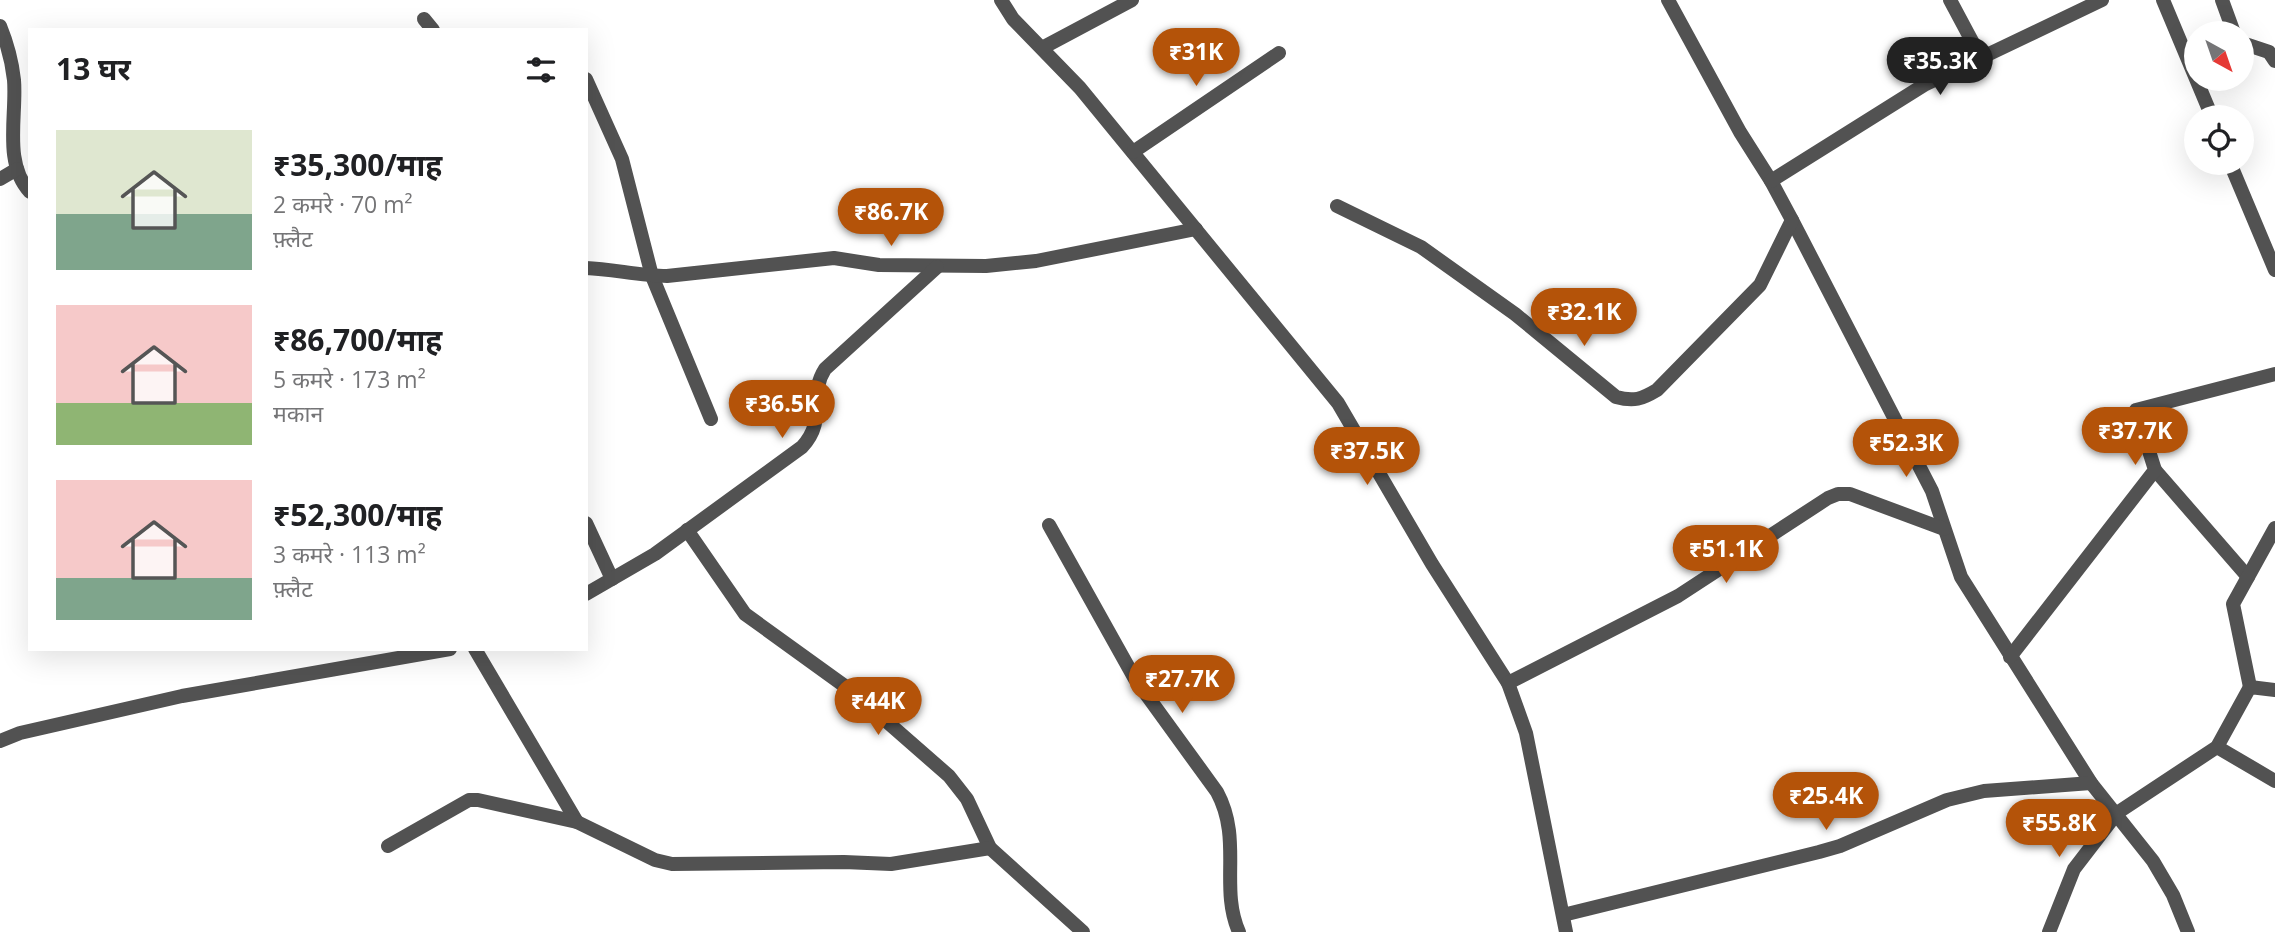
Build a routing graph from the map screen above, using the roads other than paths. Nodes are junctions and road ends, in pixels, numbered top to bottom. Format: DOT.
graph roads {
  1 [pos="1001,0"];
  2 [pos="1132,0"];
  3 [pos="1668,0"];
  4 [pos="1950,0"];
  5 [pos="2102,0"];
  6 [pos="2163,0"];
  7 [pos="2222,0"];
  8 [pos="2230,21"];
  9 [pos="0,26"];
  10 [pos="2254,47"];
  11 [pos="1042,48"];
  12 [pos="1279,53"];
  13 [pos="1982,58"];
  14 [pos="2275,61"];
  15 [pos="588,83"];
  16 [pos="2207,105"];
  17 [pos="1133,152"];
  18 [pos="17,169"];
  19 [pos="2235,175"];
  20 [pos="0,179"];
  21 [pos="1771,181"];
  22 [pos="28,190"];
  23 [pos="1337,206"];
  24 [pos="1792,220"];
  25 [pos="1196,229"];
  26 [pos="937,267"];
  27 [pos="588,268"];
  28 [pos="2275,270"];
  29 [pos="652,276"];
  30 [pos="2275,374"];
  31 [pos="711,419"];
  32 [pos="2155,470"];
  33 [pos="1049,525"];
  34 [pos="588,527"];
  35 [pos="2275,528"];
  36 [pos="1944,529"];
  37 [pos="687,530"];
  38 [pos="2248,577"];
  39 [pos="612,579"];
  40 [pos="588,593"];
  41 [pos="439,651"];
  42 [pos="476,651"];
  43 [pos="2010,657"];
  44 [pos="1508,683"];
  45 [pos="2250,687"];
  46 [pos="2275,690"];
  47 [pos="0,741"];
  48 [pos="2217,747"];
  49 [pos="2275,781"];
  50 [pos="2091,783"];
  51 [pos="2117,813"];
  52 [pos="577,822"];
  53 [pos="388,846"];
  54 [pos="990,848"];
  55 [pos="1563,915"];
  56 [pos="1083,932"];
  57 [pos="1239,932"];
  58 [pos="1566,932"];
  59 [pos="2049,932"];
  60 [pos="2188,932"];
  1 -- 11 [label="street"];
  2 -- 11 [label="street"];
  3 -- 21 [label="street"];
  4 -- 13 [label="street"];
  5 -- 13 [label="street"];
  6 -- 16 [label="street"];
  7 -- 8 [label="street"];
  9 -- 18 [label="street"];
  10 -- 14 [label="street"];
  11 -- 17 [label="street"];
  12 -- 17 [label="street"];
  13 -- 21 [label="street"];
  15 -- 29 [label="street"];
  17 -- 25 [label="street"];
  18 -- 20 [label="street"];
  18 -- 22 [label="street"];
  19 -- 28 [label="street"];
  21 -- 24 [label="street"];
  23 -- 24 [label="street"];
  24 -- 36 [label="street"];
  25 -- 26 [label="street"];
  25 -- 44 [label="street"];
  26 -- 29 [label="street"];
  26 -- 37 [label="street"];
  27 -- 29 [label="street"];
  29 -- 31 [label="street"];
  30 -- 32 [label="street"];
  32 -- 38 [label="street"];
  32 -- 43 [label="street"];
  33 -- 57 [label="street"];
  34 -- 39 [label="street"];
  35 -- 38 [label="street"];
  36 -- 43 [label="street"];
  36 -- 44 [label="street"];
  37 -- 39 [label="street"];
  37 -- 54 [label="street"];
  38 -- 45 [label="street"];
  39 -- 40 [label="street"];
  41 -- 47 [label="street"];
  42 -- 52 [label="street"];
  43 -- 50 [label="street"];
  44 -- 55 [label="street"];
  45 -- 46 [label="street"];
  45 -- 48 [label="street"];
  48 -- 49 [label="street"];
  48 -- 51 [label="street"];
  50 -- 51 [label="street"];
  50 -- 55 [label="street"];
  51 -- 59 [label="street"];
  51 -- 60 [label="street"];
  52 -- 53 [label="street"];
  52 -- 54 [label="street"];
  54 -- 56 [label="street"];
  55 -- 58 [label="street"];
}
